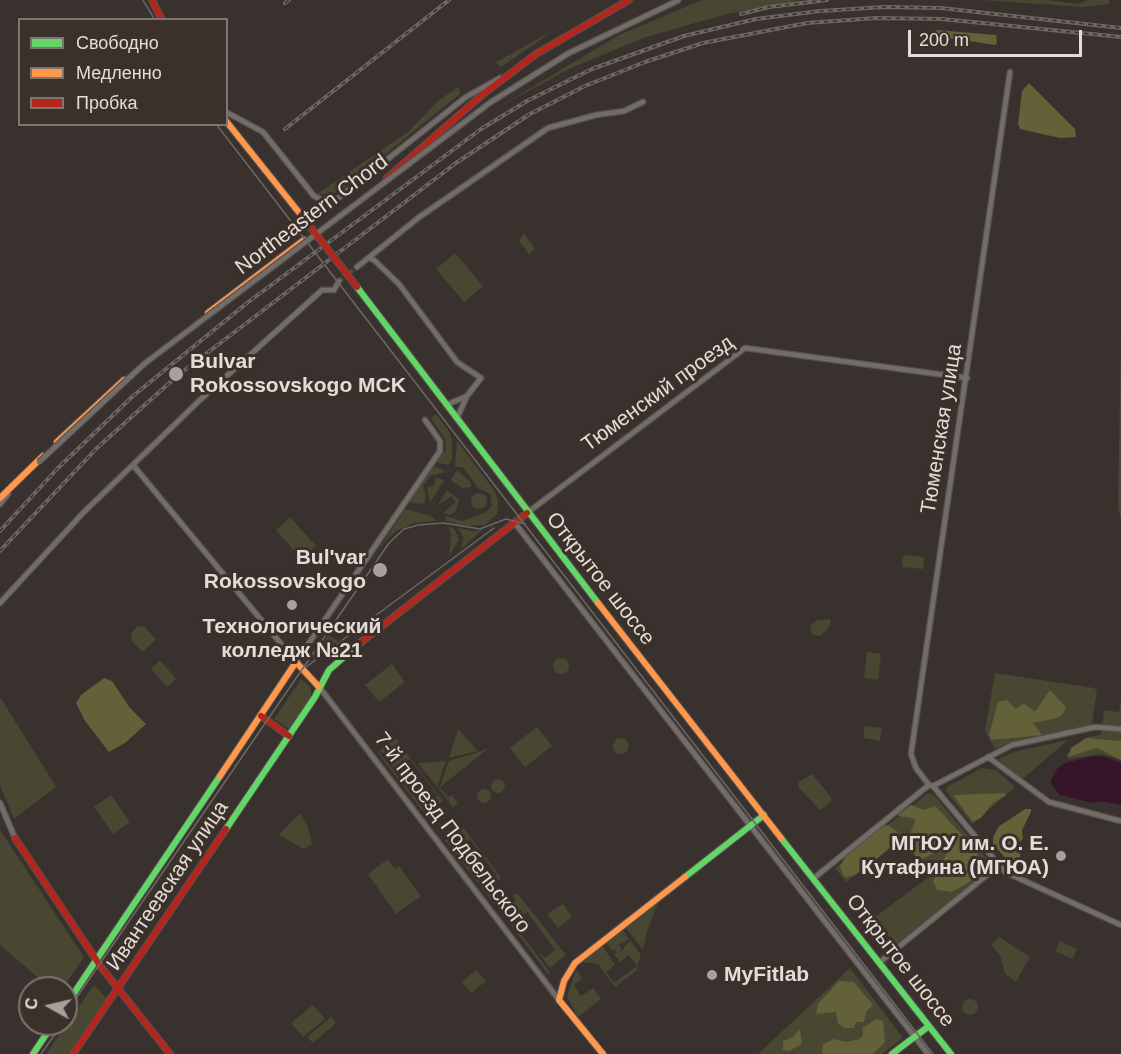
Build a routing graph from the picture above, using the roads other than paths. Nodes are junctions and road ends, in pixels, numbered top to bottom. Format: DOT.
graph roads {
  1 [pos="152,0"];
  2 [pos="629,0"];
  3 [pos="679,0"];
  4 [pos="161,18"];
  5 [pos="511,72"];
  6 [pos="1010,72"];
  7 [pos="643,102"];
  8 [pos="228,113"];
  9 [pos="228,124"];
  10 [pos="369,258"];
  11 [pos="357,267"];
  12 [pos="339,281"];
  13 [pos="967,378"];
  14 [pos="467,396"];
  15 [pos="446,405"];
  16 [pos="457,418"];
  17 [pos="425,420"];
  18 [pos="133,465"];
  19 [pos="0,498"];
  20 [pos="0,504"];
  21 [pos="527,513"];
  22 [pos="514,522"];
  23 [pos="0,603"];
  24 [pos="296,662"];
  25 [pos="319,687"];
  26 [pos="261,716"];
  27 [pos="1121,729"];
  28 [pos="289,736"];
  29 [pos="988,757"];
  30 [pos="931,785"];
  31 [pos="0,803"];
  32 [pos="764,815"];
  33 [pos="1121,821"];
  34 [pos="750,825"];
  35 [pos="15,838"];
  36 [pos="998,866"];
  37 [pos="814,878"];
  38 [pos="1121,925"];
  39 [pos="96,961"];
  40 [pos="880,962"];
  41 [pos="78,987"];
  42 [pos="117,990"];
  43 [pos="559,1000"];
  44 [pos="929,1026"];
  45 [pos="45,1036"];
  46 [pos="915,1037"];
  47 [pos="33,1054"];
  48 [pos="73,1054"];
  49 [pos="170,1054"];
  50 [pos="603,1054"];
  51 [pos="892,1054"];
  52 [pos="928,1054"];
  53 [pos="951,1054"];
  1 -- 4 [label="main road"];
  2 -- 5 [label="main road, Northeastern Chord"];
  3 -- 20 [label="street, Northeastern Chord, bridge"];
  5 -- 8 [label="street"];
  5 -- 19 [label="main road, Northeastern Chord"];
  6 -- 13 [label="street, Тюменская улица"];
  7 -- 10 [label="street"];
  9 -- 15 [label="main road, Открытое шоссе, bridge"];
  10 -- 11 [label="street"];
  10 -- 14 [label="street"];
  12 -- 18 [label="street"];
  13 -- 21 [label="street, Тюменский проезд"];
  13 -- 30 [label="street, Тюменская улица"];
  14 -- 15 [label="street"];
  14 -- 16 [label="street"];
  15 -- 16 [label="main road, Открытое шоссе"];
  16 -- 21 [label="main road, Открытое шоссе"];
  17 -- 24 [label="street, Ивантеевская улица"];
  18 -- 23 [label="street"];
  18 -- 24 [label="street"];
  21 -- 22 [label="main road, Ивантеевская улица"];
  21 -- 32 [label="main road, Открытое шоссе"];
  22 -- 25 [label="main road, Ивантеевская улица"];
  22 -- 34 [label="street"];
  24 -- 25 [label="main road"];
  24 -- 26 [label="main road, Ивантеевская улица"];
  25 -- 28 [label="main road, Ивантеевская улица"];
  25 -- 43 [label="street, 7-й проезд Подбельского"];
  26 -- 28 [label="main road"];
  26 -- 39 [label="main road, Ивантеевская улица"];
  27 -- 29 [label="street"];
  28 -- 42 [label="main road, Ивантеевская улица"];
  29 -- 30 [label="street"];
  29 -- 33 [label="street"];
  30 -- 36 [label="street, Тюменская улица"];
  30 -- 37 [label="street"];
  31 -- 35 [label="street"];
  32 -- 34 [label="main road"];
  32 -- 37 [label="main road, Открытое шоссе"];
  34 -- 43 [label="main road"];
  34 -- 46 [label="street"];
  35 -- 39 [label="main road"];
  36 -- 38 [label="street, Тюменская улица"];
  36 -- 40 [label="street"];
  37 -- 40 [label="main road, Открытое шоссе"];
  39 -- 41 [label="main road, Ивантеевская улица"];
  39 -- 42 [label="main road"];
  40 -- 44 [label="main road, Открытое шоссе"];
  42 -- 48 [label="main road, Ивантеевская улица"];
  42 -- 49 [label="main road"];
  43 -- 50 [label="main road"];
  44 -- 46 [label="main road"];
  44 -- 53 [label="main road, Открытое шоссе"];
  45 -- 47 [label="main road"];
  46 -- 51 [label="main road"];
  46 -- 52 [label="street"];
}
